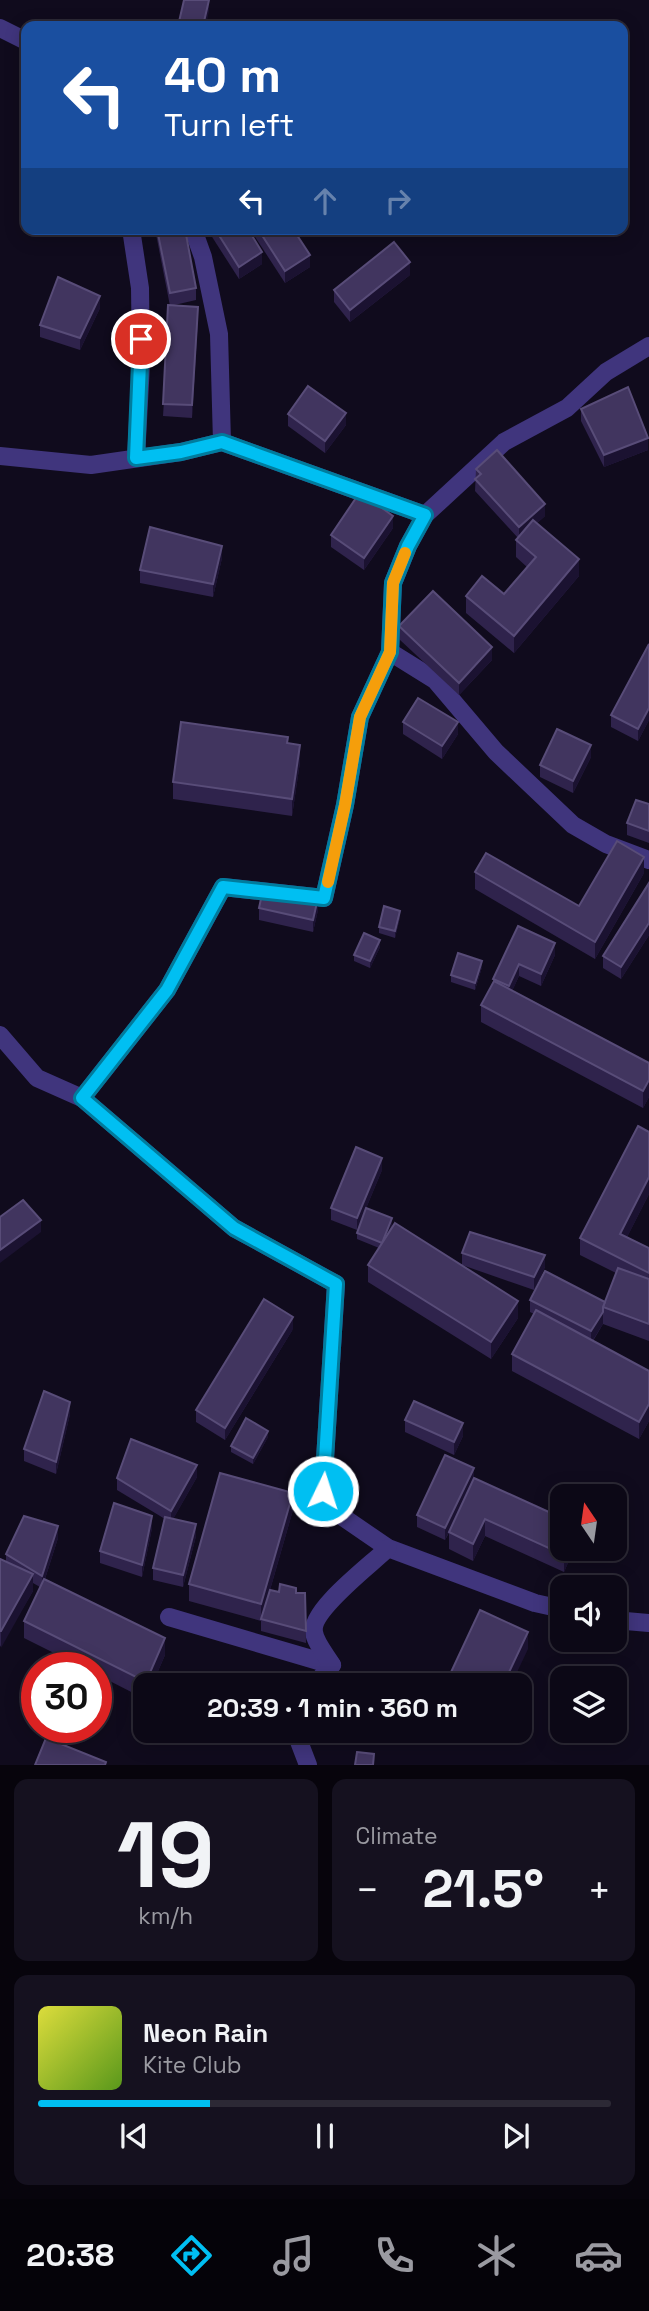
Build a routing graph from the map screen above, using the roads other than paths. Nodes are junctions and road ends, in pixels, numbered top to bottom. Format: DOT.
graph roads {
  1 [pos="0,28"];
  2 [pos="21,38"];
  3 [pos="132,235"];
  4 [pos="195,235"];
  5 [pos="649,346"];
  6 [pos="222,442"];
  7 [pos="0,456"];
  8 [pos="136,458"];
  9 [pos="425,515"];
  10 [pos="390,652"];
  11 [pos="649,860"];
  12 [pos="0,1035"];
  13 [pos="82,1098"];
  14 [pos="388,1548"];
  15 [pos="550,1606"];
  16 [pos="169,1617"];
  17 [pos="627,1621"];
  18 [pos="649,1623"];
  19 [pos="332,1665"];
  20 [pos="325,1673"];
  21 [pos="300,1743"];
  22 [pos="308,1765"];
  1 -- 2 [label="street"];
  3 -- 8 [label="street"];
  4 -- 6 [label="street"];
  5 -- 9 [label="street"];
  6 -- 8 [label="street"];
  6 -- 9 [label="street"];
  7 -- 8 [label="street"];
  9 -- 10 [label="street"];
  10 -- 11 [label="street"];
  10 -- 13 [label="street"];
  12 -- 13 [label="street"];
  13 -- 14 [label="street"];
  14 -- 15 [label="street"];
  14 -- 19 [label="street"];
  16 -- 19 [label="street"];
  17 -- 18 [label="street"];
  19 -- 20 [label="street"];
  21 -- 22 [label="street"];
}
